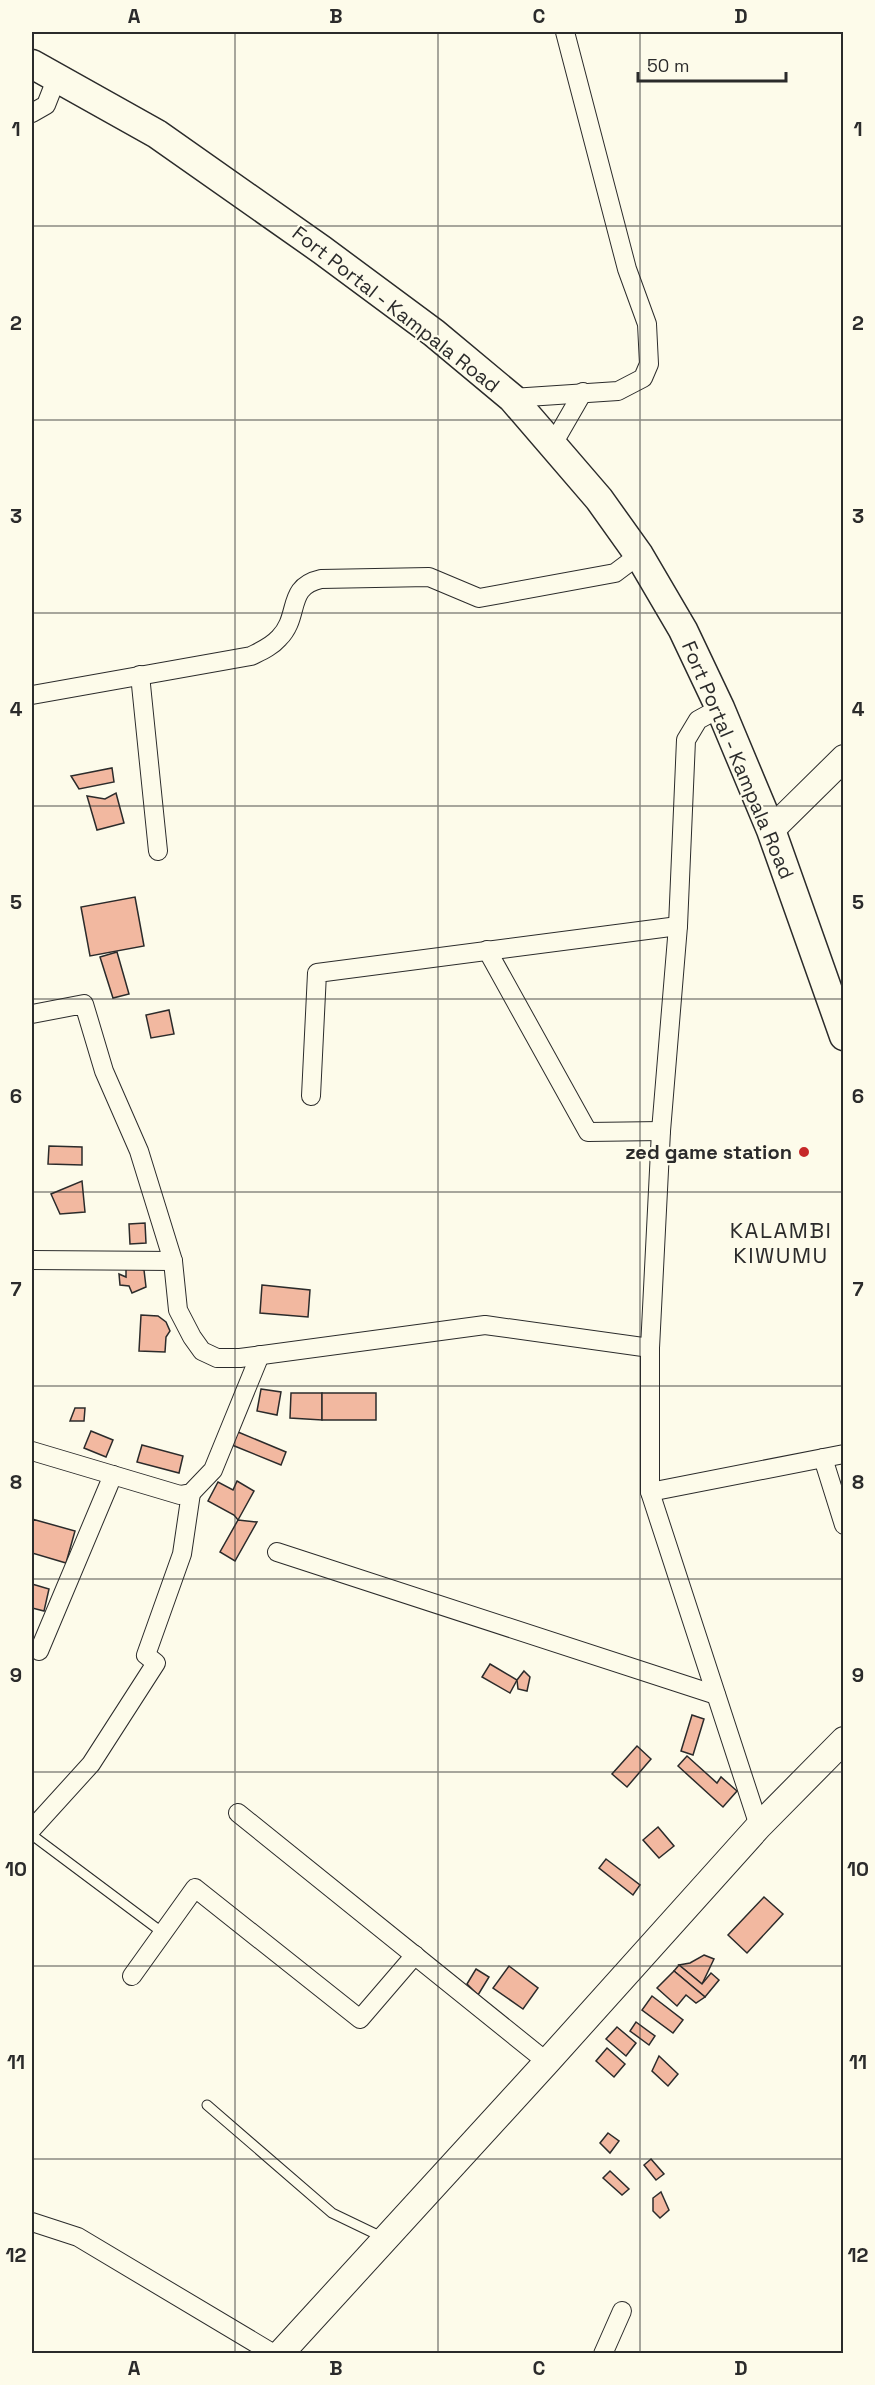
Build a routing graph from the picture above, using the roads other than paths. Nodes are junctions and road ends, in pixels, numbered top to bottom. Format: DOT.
graph roads {
  1 [pos="565,32"];
  2 [pos="32,64"];
  3 [pos="57,77"];
  4 [pos="32,113"];
  5 [pos="583,392"];
  6 [pos="512,398"];
  7 [pos="554,444"];
  8 [pos="639,555"];
  9 [pos="141,675"];
  10 [pos="32,694"];
  11 [pos="720,708"];
  12 [pos="843,758"];
  13 [pos="771,830"];
  14 [pos="158,851"];
  15 [pos="678,926"];
  16 [pos="487,950"];
  17 [pos="32,1014"];
  18 [pos="843,1036"];
  19 [pos="311,1096"];
  20 [pos="661,1131"];
  21 [pos="32,1260"];
  22 [pos="173,1261"];
  23 [pos="650,1348"];
  24 [pos="260,1355"];
  25 [pos="32,1451"];
  26 [pos="843,1454"];
  27 [pos="823,1458"];
  28 [pos="113,1475"];
  29 [pos="650,1492"];
  30 [pos="191,1493"];
  31 [pos="843,1525"];
  32 [pos="277,1552"];
  33 [pos="39,1651"];
  34 [pos="716,1695"];
  35 [pos="842,1745"];
  36 [pos="238,1813"];
  37 [pos="759,1826"];
  38 [pos="32,1829"];
  39 [pos="32,1835"];
  40 [pos="163,1933"];
  41 [pos="415,1955"];
  42 [pos="132,1976"];
  43 [pos="547,2062"];
  44 [pos="207,2105"];
  45 [pos="32,2222"];
  46 [pos="385,2239"];
  47 [pos="622,2311"];
  48 [pos="274,2354"];
  49 [pos="280,2354"];
  50 [pos="603,2354"];
  1 -- 5 [label="street"];
  2 -- 3 [label="main road, Fort Portal - Kampala Road"];
  3 -- 4 [label="street"];
  3 -- 6 [label="main road, Fort Portal - Kampala Road"];
  5 -- 6 [label="street"];
  5 -- 7 [label="street"];
  6 -- 7 [label="main road, Fort Portal - Kampala Road"];
  7 -- 8 [label="main road, Fort Portal - Kampala Road"];
  8 -- 9 [label="street"];
  8 -- 11 [label="main road, Fort Portal - Kampala Road"];
  9 -- 10 [label="street"];
  9 -- 14 [label="street"];
  11 -- 13 [label="main road, Fort Portal - Kampala Road"];
  11 -- 15 [label="street"];
  12 -- 13 [label="street"];
  13 -- 18 [label="main road, Fort Portal - Kampala Road"];
  15 -- 16 [label="street"];
  15 -- 20 [label="street"];
  16 -- 19 [label="street"];
  16 -- 20 [label="street"];
  17 -- 22 [label="street"];
  20 -- 23 [label="street"];
  21 -- 22 [label="street"];
  22 -- 24 [label="street"];
  23 -- 24 [label="street"];
  23 -- 29 [label="street"];
  24 -- 30 [label="street"];
  25 -- 28 [label="street"];
  26 -- 27 [label="street"];
  27 -- 29 [label="street"];
  27 -- 31 [label="street"];
  28 -- 30 [label="street"];
  28 -- 33 [label="street"];
  29 -- 34 [label="street"];
  30 -- 38 [label="street"];
  32 -- 34 [label="street"];
  34 -- 37 [label="street"];
  35 -- 37 [label="street"];
  36 -- 41 [label="street"];
  37 -- 43 [label="street"];
  39 -- 40 [label="lane"];
  40 -- 41 [label="street"];
  40 -- 42 [label="street"];
  41 -- 43 [label="street"];
  43 -- 46 [label="street"];
  44 -- 46 [label="lane"];
  45 -- 48 [label="street"];
  46 -- 49 [label="street"];
  47 -- 50 [label="street"];
}
